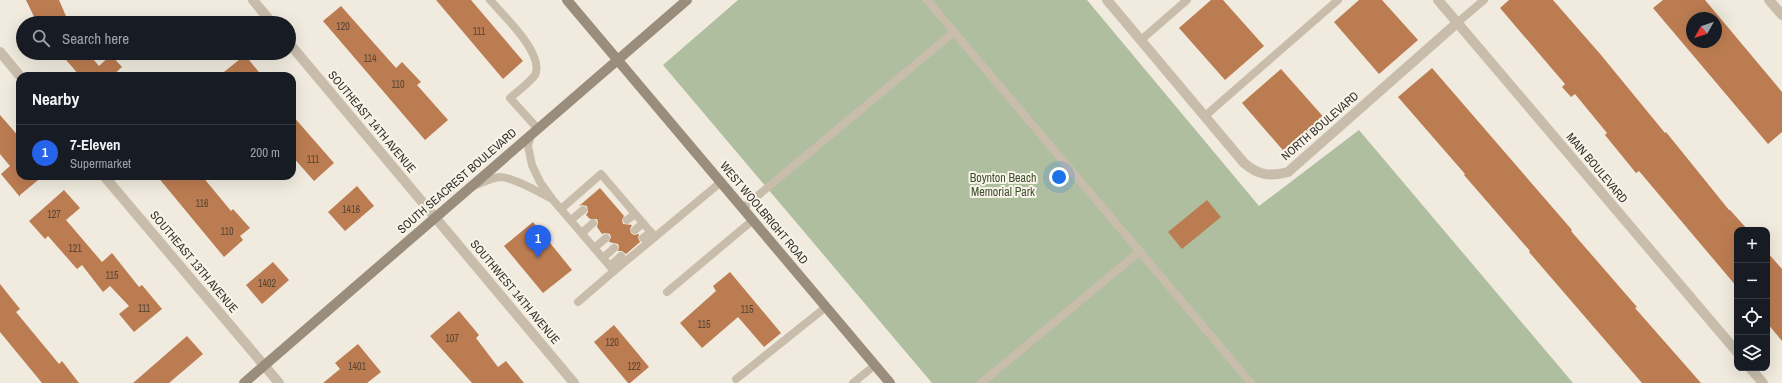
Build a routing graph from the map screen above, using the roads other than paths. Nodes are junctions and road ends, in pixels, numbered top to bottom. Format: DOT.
graph roads {
  1 [pos="253,0"];
  2 [pos="490,0"];
  3 [pos="567,0"];
  4 [pos="687,0"];
  5 [pos="927,0"];
  6 [pos="1108,0"];
  7 [pos="1187,0"];
  8 [pos="1338,0"];
  9 [pos="1438,0"];
  10 [pos="1484,0"];
  11 [pos="1770,0"];
  12 [pos="1782,15"];
  13 [pos="266,16"];
  14 [pos="1457,23"];
  15 [pos="954,32"];
  16 [pos="1141,40"];
  17 [pos="296,51"];
  18 [pos="0,52"];
  19 [pos="618,60"];
  20 [pos="17,72"];
  21 [pos="1205,116"];
  22 [pos="534,132"];
  23 [pos="107,180"];
  24 [pos="721,182"];
  25 [pos="612,187"];
  26 [pos="468,189"];
  27 [pos="605,193"];
  28 [pos="622,199"];
  29 [pos="553,200"];
  30 [pos="615,206"];
  31 [pos="743,208"];
  32 [pos="561,209"];
  33 [pos="583,210"];
  34 [pos="635,214"];
  35 [pos="435,218"];
  36 [pos="571,220"];
  37 [pos="627,220"];
  38 [pos="753,220"];
  39 [pos="593,223"];
  40 [pos="643,224"];
  41 [pos="636,230"];
  42 [pos="582,233"];
  43 [pos="653,234"];
  44 [pos="606,238"];
  45 [pos="643,238"];
  46 [pos="594,248"];
  47 [pos="614,248"];
  48 [pos="1139,252"];
  49 [pos="621,256"];
  50 [pos="603,258"];
  51 [pos="612,269"];
  52 [pos="667,292"];
  53 [pos="578,302"];
  54 [pos="826,307"];
  55 [pos="1734,348"];
  56 [pos="875,365"];
  57 [pos="264,366"];
  58 [pos="1753,371"];
  59 [pos="736,379"];
  60 [pos="244,383"];
  61 [pos="279,383"];
  62 [pos="574,383"];
  63 [pos="853,383"];
  64 [pos="890,383"];
  65 [pos="981,383"];
  66 [pos="1251,383"];
  67 [pos="1763,383"];
  1 -- 13 [label="street"];
  2 -- 22 [label="lane"];
  3 -- 19 [label="street, WEST WOOLBRIGHT ROAD"];
  4 -- 19 [label="street, SOUTH SEACREST BOULEVARD"];
  5 -- 15 [label="lane"];
  6 -- 16 [label="street, NORTH BOULEVARD"];
  7 -- 16 [label="lane"];
  8 -- 21 [label="lane"];
  9 -- 14 [label="street, MAIN BOULEVARD"];
  10 -- 14 [label="lane"];
  11 -- 12 [label="street"];
  14 -- 21 [label="street, NORTH BOULEVARD"];
  14 -- 55 [label="street, MAIN BOULEVARD"];
  15 -- 31 [label="lane"];
  15 -- 48 [label="lane"];
  16 -- 21 [label="street, NORTH BOULEVARD"];
  17 -- 35 [label="street, SOUTHEAST 14TH AVENUE"];
  18 -- 20 [label="street"];
  19 -- 22 [label="street, SOUTH SEACREST BOULEVARD"];
  19 -- 24 [label="street, WEST WOOLBRIGHT ROAD"];
  22 -- 26 [label="street, SOUTH SEACREST BOULEVARD"];
  22 -- 29 [label="lane"];
  23 -- 57 [label="street, SOUTHEAST 13TH AVENUE"];
  24 -- 31 [label="street, WEST WOOLBRIGHT ROAD"];
  24 -- 43 [label="lane"];
  25 -- 27 [label="lane"];
  25 -- 28 [label="lane"];
  25 -- 32 [label="lane"];
  26 -- 29 [label="lane"];
  26 -- 35 [label="street, SOUTH SEACREST BOULEVARD"];
  28 -- 30 [label="lane"];
  28 -- 34 [label="lane"];
  29 -- 32 [label="lane"];
  31 -- 38 [label="street, WEST WOOLBRIGHT ROAD"];
  32 -- 36 [label="lane"];
  33 -- 36 [label="lane"];
  34 -- 37 [label="lane"];
  34 -- 40 [label="lane"];
  35 -- 57 [label="street, SOUTH SEACREST BOULEVARD"];
  35 -- 62 [label="street, SOUTHWEST 14TH AVENUE"];
  36 -- 42 [label="lane"];
  38 -- 52 [label="lane"];
  38 -- 54 [label="street, WEST WOOLBRIGHT ROAD"];
  39 -- 42 [label="lane"];
  40 -- 41 [label="lane"];
  40 -- 43 [label="lane"];
  42 -- 46 [label="lane"];
  43 -- 45 [label="lane"];
  43 -- 51 [label="lane"];
  44 -- 46 [label="lane"];
  46 -- 50 [label="lane"];
  47 -- 50 [label="lane"];
  48 -- 65 [label="lane"];
  48 -- 66 [label="lane"];
  49 -- 51 [label="lane"];
  50 -- 51 [label="lane"];
  51 -- 53 [label="lane"];
  54 -- 56 [label="street, WEST WOOLBRIGHT ROAD"];
  54 -- 59 [label="lane"];
  56 -- 63 [label="lane"];
  56 -- 64 [label="street, WEST WOOLBRIGHT ROAD"];
  57 -- 60 [label="street, SOUTH SEACREST BOULEVARD"];
  57 -- 61 [label="street, SOUTHEAST 13TH AVENUE"];
  58 -- 67 [label="street"];
}
